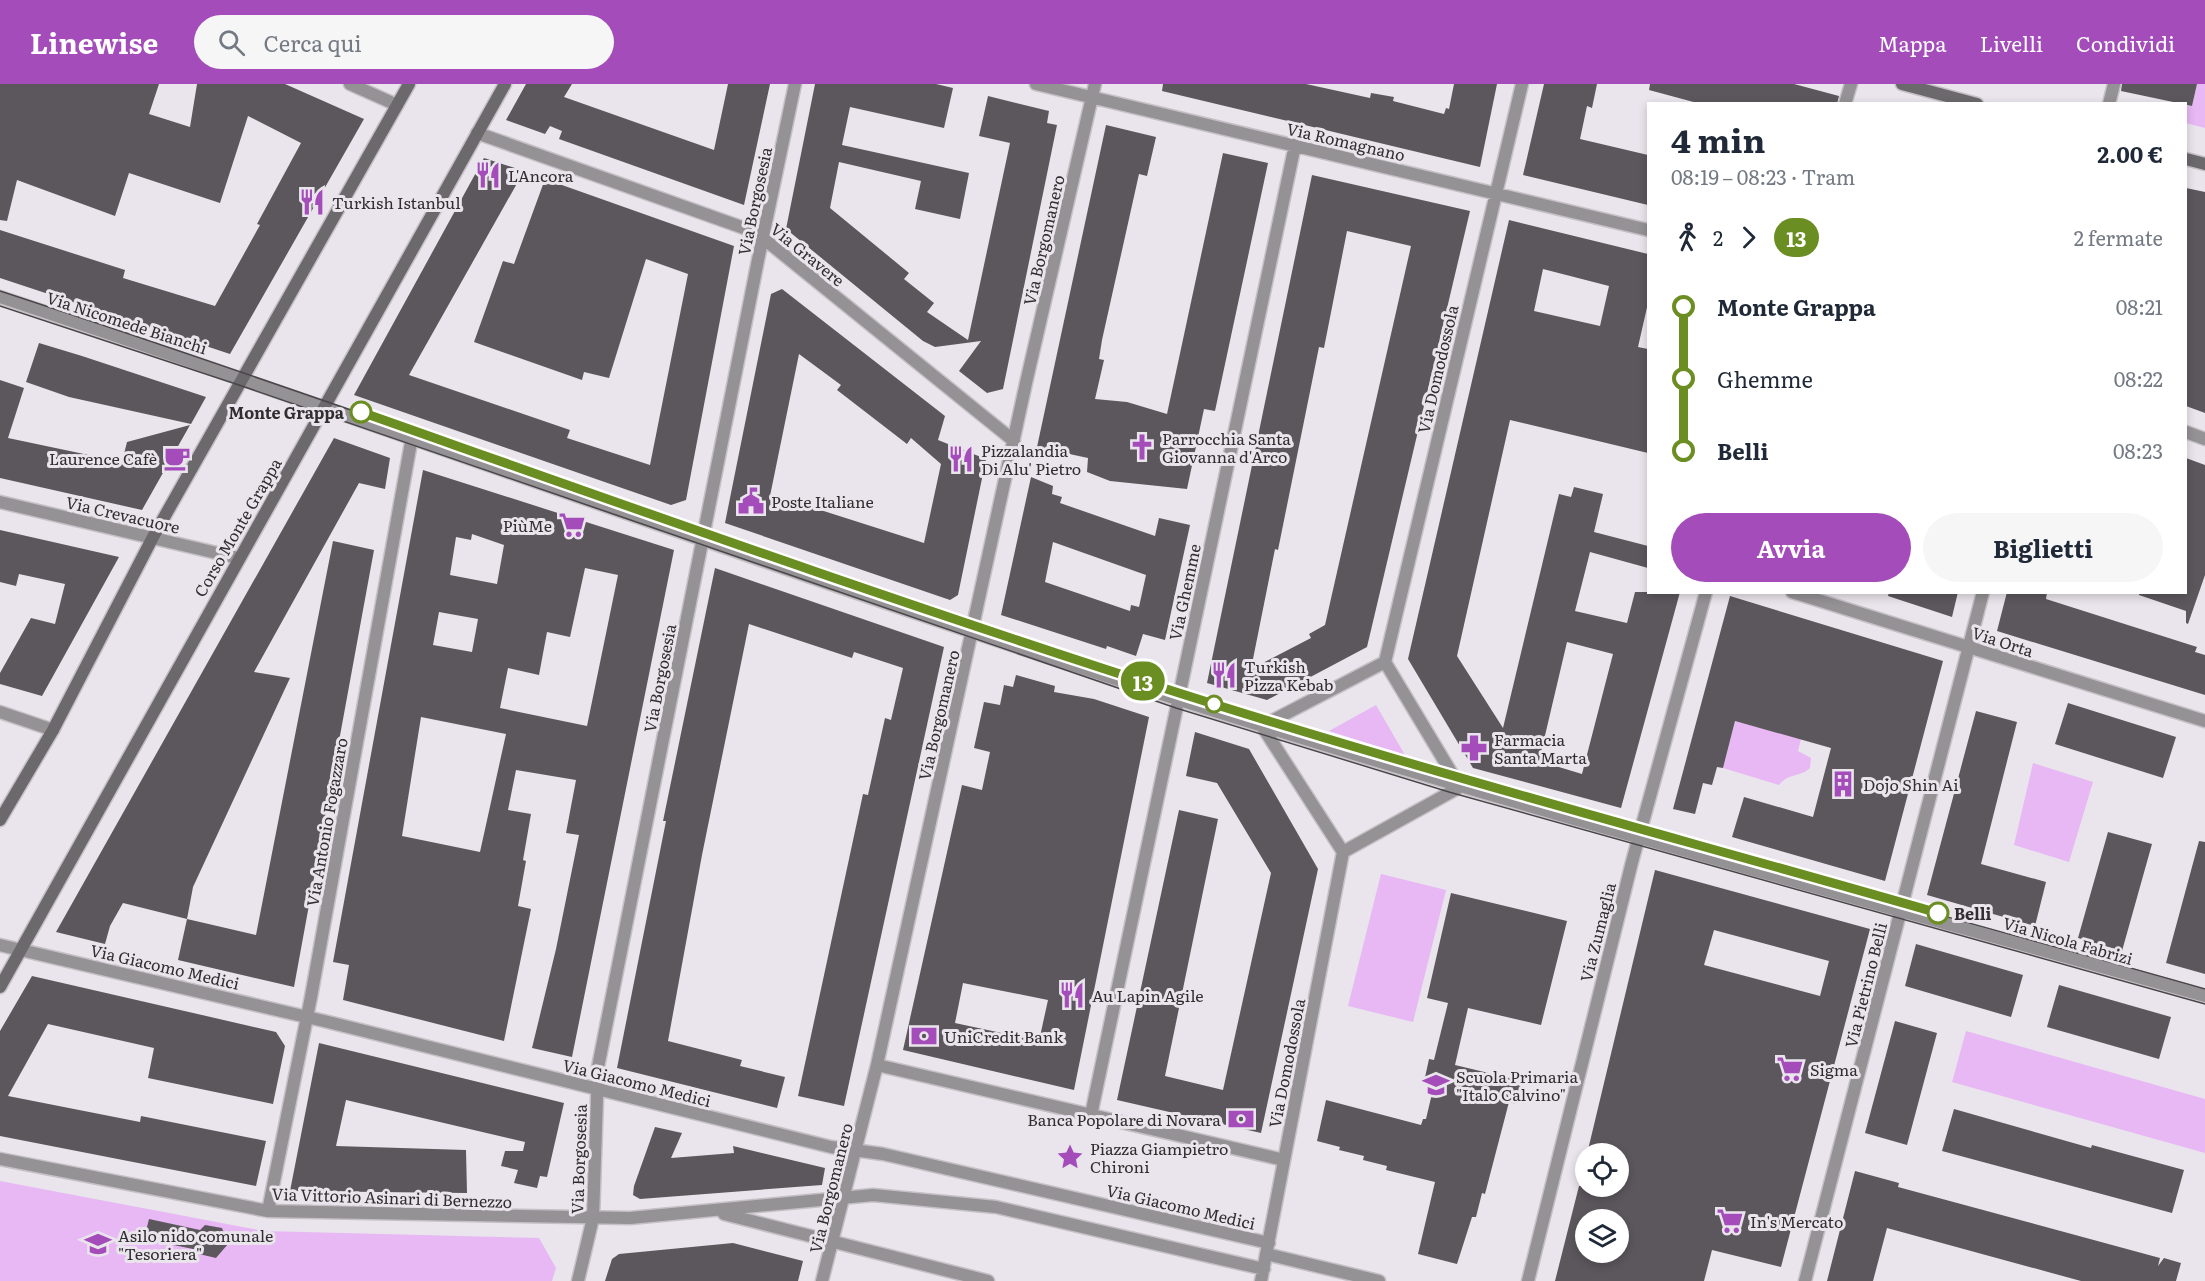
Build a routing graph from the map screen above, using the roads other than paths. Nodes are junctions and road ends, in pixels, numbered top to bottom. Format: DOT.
graph roads {
  1 [pos="350,84"];
  2 [pos="409,84"];
  3 [pos="505,84"];
  4 [pos="795,84"];
  5 [pos="1036,84"];
  6 [pos="1095,84"];
  7 [pos="1522,84"];
  8 [pos="1851,84"];
  9 [pos="1902,84"];
  10 [pos="2114,84"];
  11 [pos="1926,87"];
  12 [pos="1092,97"];
  13 [pos="1846,102"];
  14 [pos="1971,102"];
  15 [pos="2110,102"];
  16 [pos="397,105"];
  17 [pos="477,133"];
  18 [pos="1295,145"];
  19 [pos="2187,159"];
  20 [pos="2205,164"];
  21 [pos="1496,194"];
  22 [pos="1647,230"];
  23 [pos="763,238"];
  24 [pos="0,297"];
  25 [pos="243,378"];
  26 [pos="326,407"];
  27 [pos="2187,432"];
  28 [pos="412,437"];
  29 [pos="2205,439"];
  30 [pos="1014,441"];
  31 [pos="0,502"];
  32 [pos="153,537"];
  33 [pos="704,540"];
  34 [pos="238,558"];
  35 [pos="1705,594"];
  36 [pos="1798,594"];
  37 [pos="1982,594"];
  38 [pos="974,632"];
  39 [pos="1969,648"];
  40 [pos="1385,662"];
  41 [pos="1178,700"];
  42 [pos="0,712"];
  43 [pos="2205,721"];
  44 [pos="1262,726"];
  45 [pos="53,730"];
  46 [pos="1460,787"];
  47 [pos="0,820"];
  48 [pos="1638,837"];
  49 [pos="1343,852"];
  50 [pos="1901,909"];
  51 [pos="0,945"];
  52 [pos="21,950"];
  53 [pos="0,987"];
  54 [pos="2205,996"];
  55 [pos="308,1017"];
  56 [pos="877,1065"];
  57 [pos="597,1089"];
  58 [pos="1091,1115"];
  59 [pos="857,1150"];
  60 [pos="0,1159"];
  61 [pos="1284,1160"];
  62 [pos="845,1197"];
  63 [pos="268,1211"];
  64 [pos="715,1212"];
  65 [pos="593,1218"];
  66 [pos="833,1243"];
  67 [pos="1267,1249"];
  68 [pos="1262,1275"];
  69 [pos="578,1281"];
  70 [pos="822,1281"];
  71 [pos="987,1281"];
  72 [pos="1379,1281"];
  73 [pos="1528,1281"];
  74 [pos="1805,1281"];
  1 -- 16 [label="street"];
  2 -- 16 [label="street"];
  3 -- 17 [label="street, Corso Monte Grappa"];
  4 -- 23 [label="street, Via Borgosesia"];
  5 -- 12 [label="street, Via Romagnano"];
  6 -- 12 [label="street, Via Borgomanero"];
  7 -- 21 [label="street, Via Domodossola"];
  8 -- 13 [label="street"];
  9 -- 11 [label="street"];
  10 -- 15 [label="street"];
  11 -- 14 [label="street"];
  12 -- 18 [label="street, Via Romagnano"];
  12 -- 30 [label="street, Via Borgomanero"];
  16 -- 25 [label="street"];
  17 -- 23 [label="street, Via Gravere"];
  17 -- 26 [label="street, Corso Monte Grappa"];
  18 -- 21 [label="street, Via Romagnano"];
  18 -- 41 [label="street, Via Ghemme"];
  19 -- 20 [label="street"];
  21 -- 22 [label="street, Via Romagnano"];
  21 -- 40 [label="street, Via Domodossola"];
  23 -- 30 [label="street, Via Gravere"];
  23 -- 33 [label="street, Via Borgosesia"];
  24 -- 25 [label="street, Via Nicomede Bianchi"];
  25 -- 26 [label="street, Via Nicola Fabrizi"];
  25 -- 32 [label="street"];
  26 -- 28 [label="street, Via Nicola Fabrizi"];
  26 -- 34 [label="street, Corso Monte Grappa"];
  27 -- 29 [label="street"];
  28 -- 33 [label="street, Via Nicola Fabrizi"];
  28 -- 55 [label="street, Via Antonio Fogazzaro"];
  30 -- 38 [label="street, Via Borgomanero"];
  31 -- 32 [label="street, Via Crevacuore"];
  32 -- 34 [label="street, Via Crevacuore"];
  32 -- 45 [label="street"];
  33 -- 38 [label="street, Via Nicola Fabrizi"];
  33 -- 57 [label="street, Via Borgosesia"];
  34 -- 52 [label="street, Corso Monte Grappa"];
  35 -- 48 [label="street, Via Zumaglia"];
  36 -- 39 [label="street, Via Orta"];
  37 -- 39 [label="street, Via Pietrino Belli"];
  38 -- 41 [label="street, Via Nicola Fabrizi"];
  38 -- 56 [label="street, Via Borgomanero"];
  39 -- 43 [label="street, Via Orta"];
  39 -- 50 [label="street, Via Pietrino Belli"];
  40 -- 44 [label="street"];
  40 -- 46 [label="street"];
  41 -- 44 [label="street, Via Nicola Fabrizi"];
  41 -- 58 [label="street, Via Ghemme"];
  42 -- 45 [label="street"];
  44 -- 46 [label="street, Via Nicola Fabrizi"];
  44 -- 49 [label="street"];
  45 -- 47 [label="street"];
  46 -- 48 [label="street, Via Nicola Fabrizi"];
  46 -- 49 [label="street"];
  48 -- 50 [label="street, Via Nicola Fabrizi"];
  48 -- 73 [label="street, Via Zumaglia"];
  49 -- 61 [label="street, Via Domodossola"];
  50 -- 54 [label="street, Via Nicola Fabrizi"];
  50 -- 74 [label="street, Via Pietrino Belli"];
  51 -- 52 [label="street, Via Giacomo Medici"];
  52 -- 53 [label="street, Corso Monte Grappa"];
  52 -- 55 [label="street, Via Giacomo Medici"];
  55 -- 57 [label="street, Via Giacomo Medici"];
  55 -- 63 [label="street, Via Antonio Fogazzaro"];
  56 -- 58 [label="street"];
  56 -- 59 [label="street, Via Borgomanero"];
  57 -- 59 [label="street, Via Giacomo Medici"];
  57 -- 65 [label="street, Via Borgosesia"];
  58 -- 61 [label="street"];
  59 -- 62 [label="street, Via Borgomanero"];
  59 -- 67 [label="street, Via Giacomo Medici"];
  60 -- 63 [label="street, Via Vittorio Asinari di Bernezzo"];
  61 -- 67 [label="street, Via Domodossola"];
  62 -- 64 [label="street, Via Vittorio Asinari di Bernezzo"];
  62 -- 66 [label="street, Via Borgomanero"];
  62 -- 68 [label="street"];
  63 -- 65 [label="street, Via Vittorio Asinari di Bernezzo"];
  64 -- 65 [label="street, Via Vittorio Asinari di Bernezzo"];
  64 -- 66 [label="street, Via Vittorio Asinari di Bernezzo"];
  65 -- 69 [label="street, Via Borgosesia"];
  66 -- 70 [label="street, Via Borgomanero"];
  66 -- 71 [label="street"];
  67 -- 68 [label="street, Via Domodossola"];
  67 -- 72 [label="street, Via Giacomo Medici"];
}
